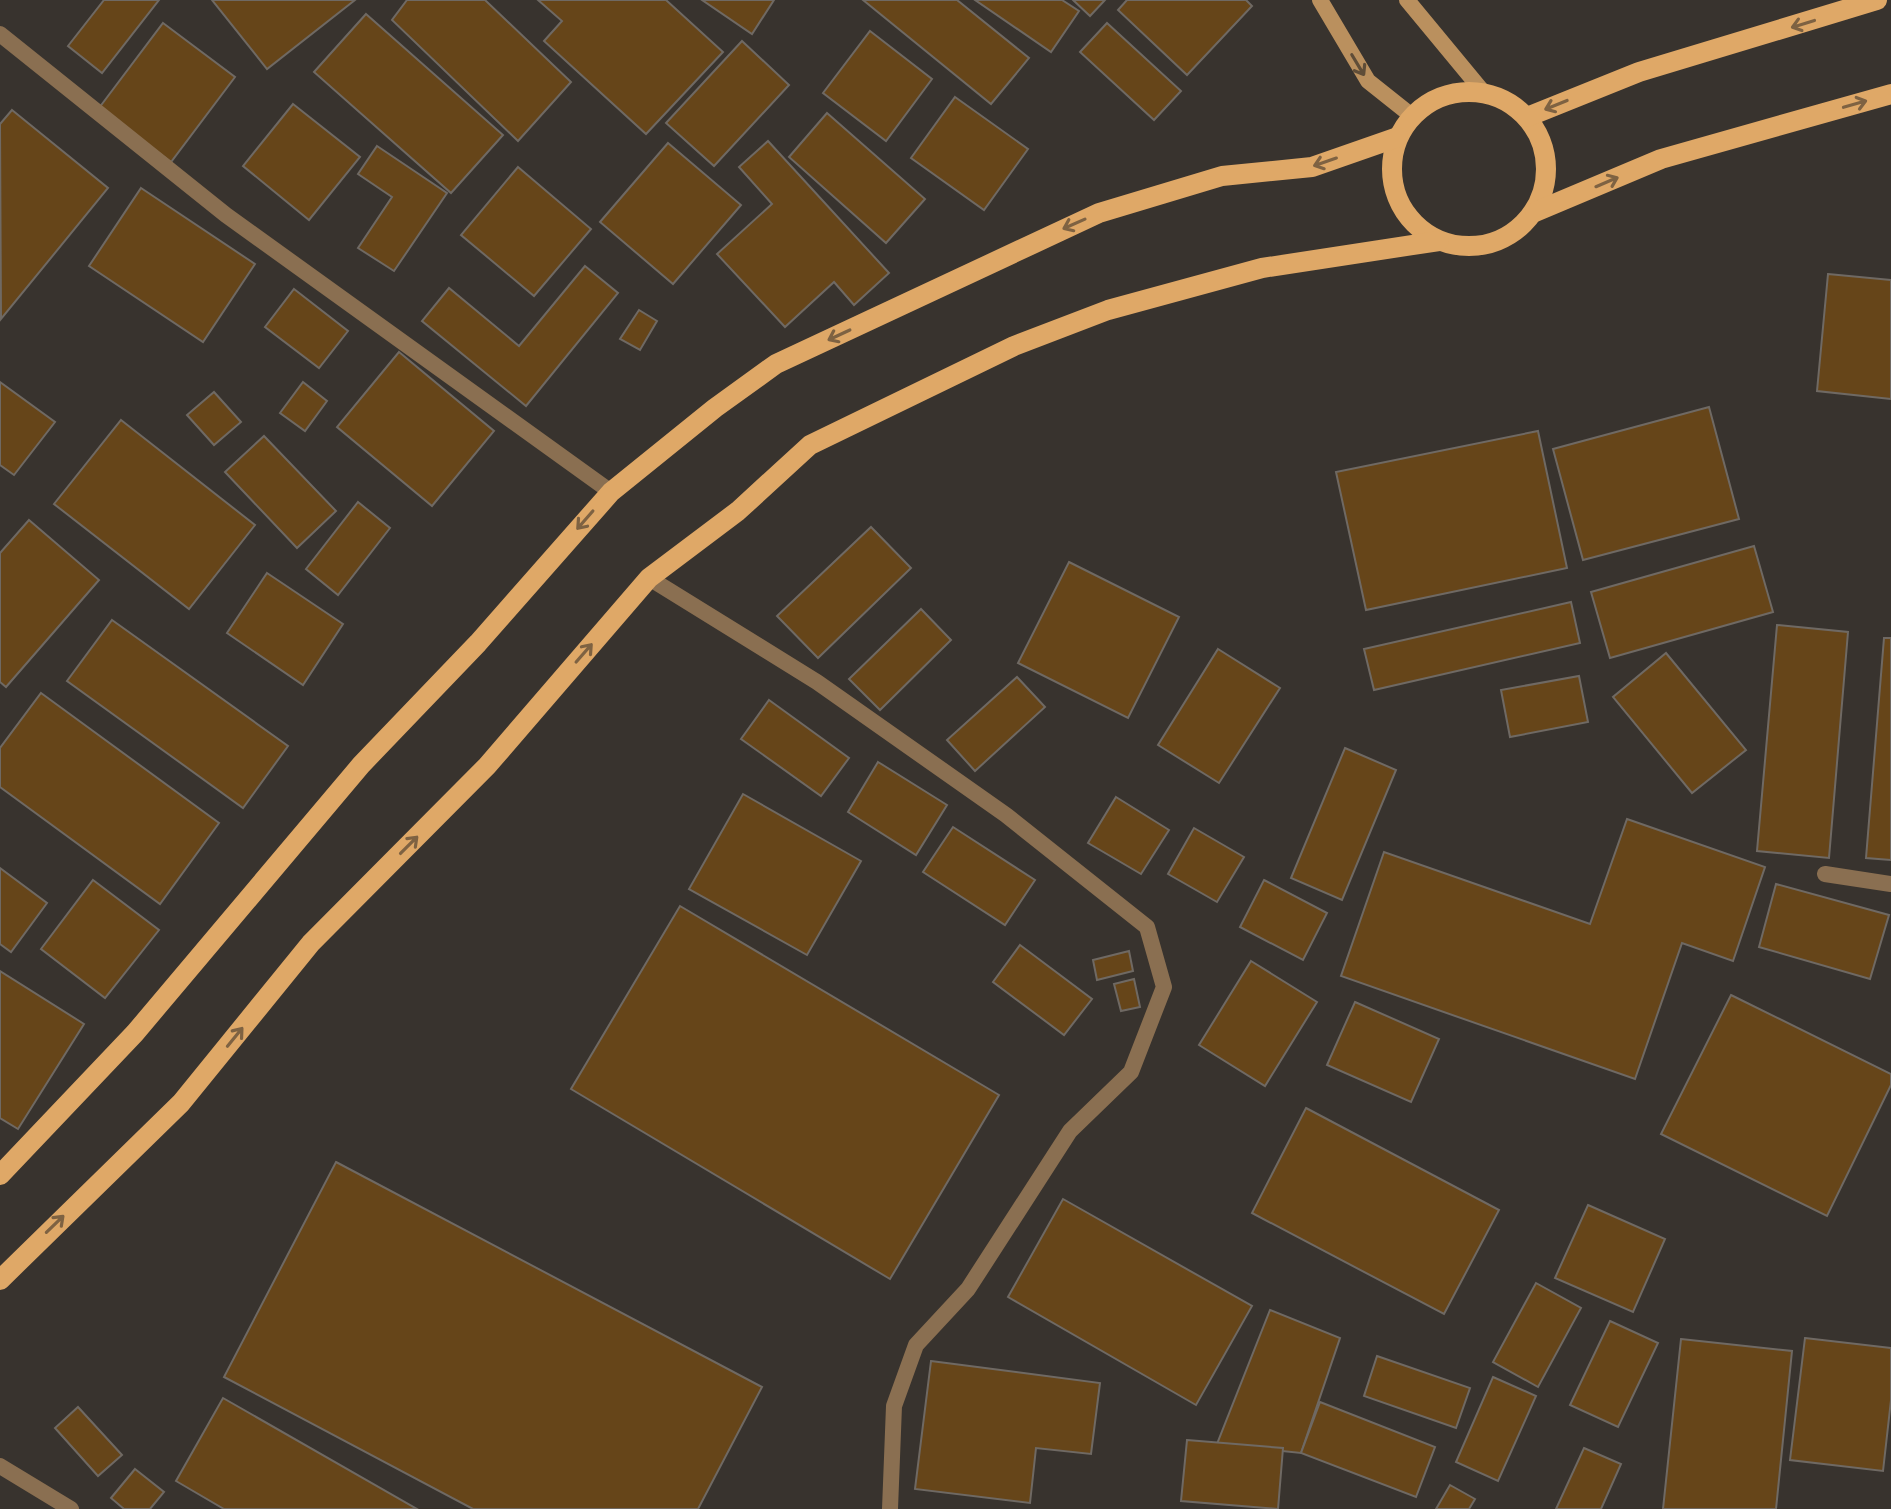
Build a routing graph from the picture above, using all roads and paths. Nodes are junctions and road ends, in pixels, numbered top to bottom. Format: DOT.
graph roads {
  1 [pos="1320,0"];
  2 [pos="1877,0"];
  3 [pos="1411,2"];
  4 [pos="0,34"];
  5 [pos="1484,93"];
  6 [pos="1891,94"];
  7 [pos="1412,116"];
  8 [pos="1527,117"];
  9 [pos="1398,137"];
  10 [pos="1535,212"];
  11 [pos="1439,241"];
  12 [pos="611,492"];
  13 [pos="649,578"];
  14 [pos="1825,874"];
  15 [pos="1891,884"];
  16 [pos="0,1175"];
  17 [pos="0,1280"];
  18 [pos="0,1466"];
  19 [pos="71,1509"];
  20 [pos="890,1509"];
  1 -- 7 [label="street, one-way"];
  2 -- 8 [label="main road, one-way"];
  3 -- 5 [label="street"];
  4 -- 12 [label="street"];
  5 -- 7 [label="main road"];
  5 -- 8 [label="main road"];
  10 -- 6 [label="main road, one-way"];
  7 -- 9 [label="main road"];
  8 -- 10 [label="main road"];
  9 -- 11 [label="main road"];
  9 -- 12 [label="main road, one-way"];
  10 -- 11 [label="main road"];
  11 -- 13 [label="main road"];
  12 -- 16 [label="main road, one-way"];
  17 -- 13 [label="main road, one-way"];
  13 -- 20 [label="street"];
  14 -- 15 [label="street"];
  18 -- 19 [label="street"];
}
